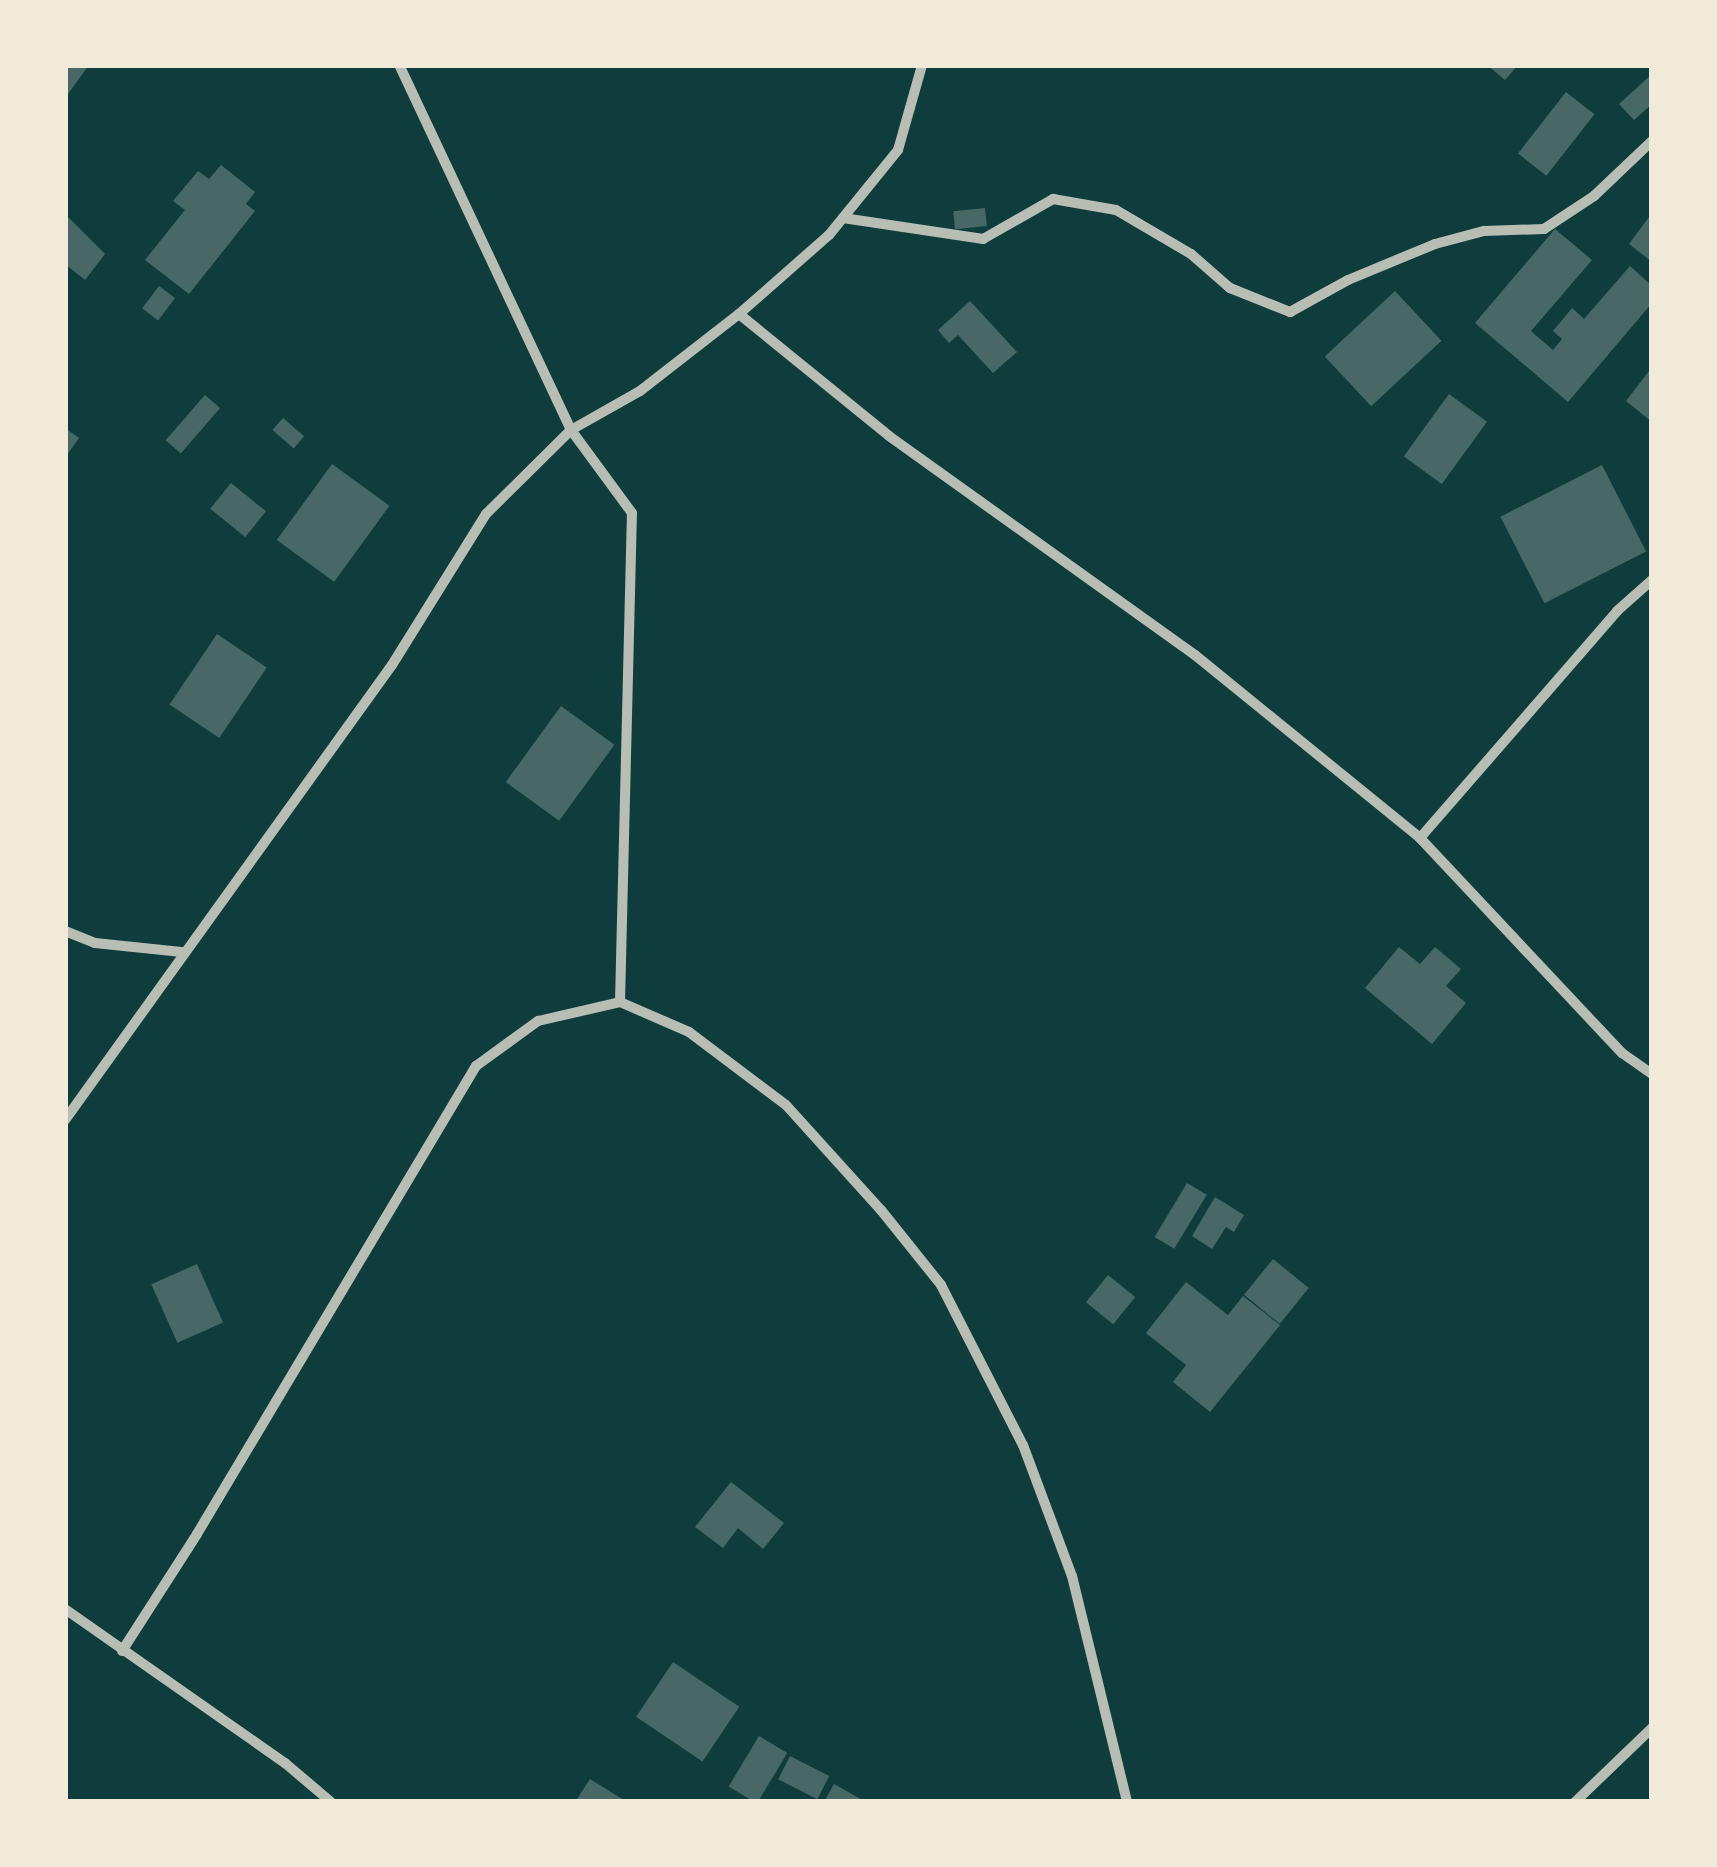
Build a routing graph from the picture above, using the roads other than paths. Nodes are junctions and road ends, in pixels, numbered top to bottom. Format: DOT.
graph roads {
  1 [pos="399,65"];
  2 [pos="922,65"];
  3 [pos="1652,141"];
  4 [pos="843,218"];
  5 [pos="738,314"];
  6 [pos="571,430"];
  7 [pos="1652,580"];
  8 [pos="1420,838"];
  9 [pos="65,931"];
  10 [pos="182,952"];
  11 [pos="620,1002"];
  12 [pos="1652,1074"];
  13 [pos="65,1120"];
  14 [pos="65,1610"];
  15 [pos="122,1651"];
  16 [pos="1652,1728"];
  17 [pos="332,1802"];
  18 [pos="1127,1802"];
  19 [pos="1575,1802"];
  1 -- 6 [label="street"];
  2 -- 4 [label="street"];
  3 -- 4 [label="street"];
  4 -- 5 [label="street"];
  5 -- 6 [label="street"];
  5 -- 8 [label="street"];
  6 -- 10 [label="street"];
  6 -- 11 [label="street"];
  7 -- 8 [label="street"];
  8 -- 12 [label="street"];
  9 -- 10 [label="street"];
  10 -- 13 [label="street"];
  11 -- 15 [label="street"];
  11 -- 18 [label="street"];
  14 -- 15 [label="street"];
  15 -- 17 [label="street"];
  16 -- 19 [label="street"];
}
